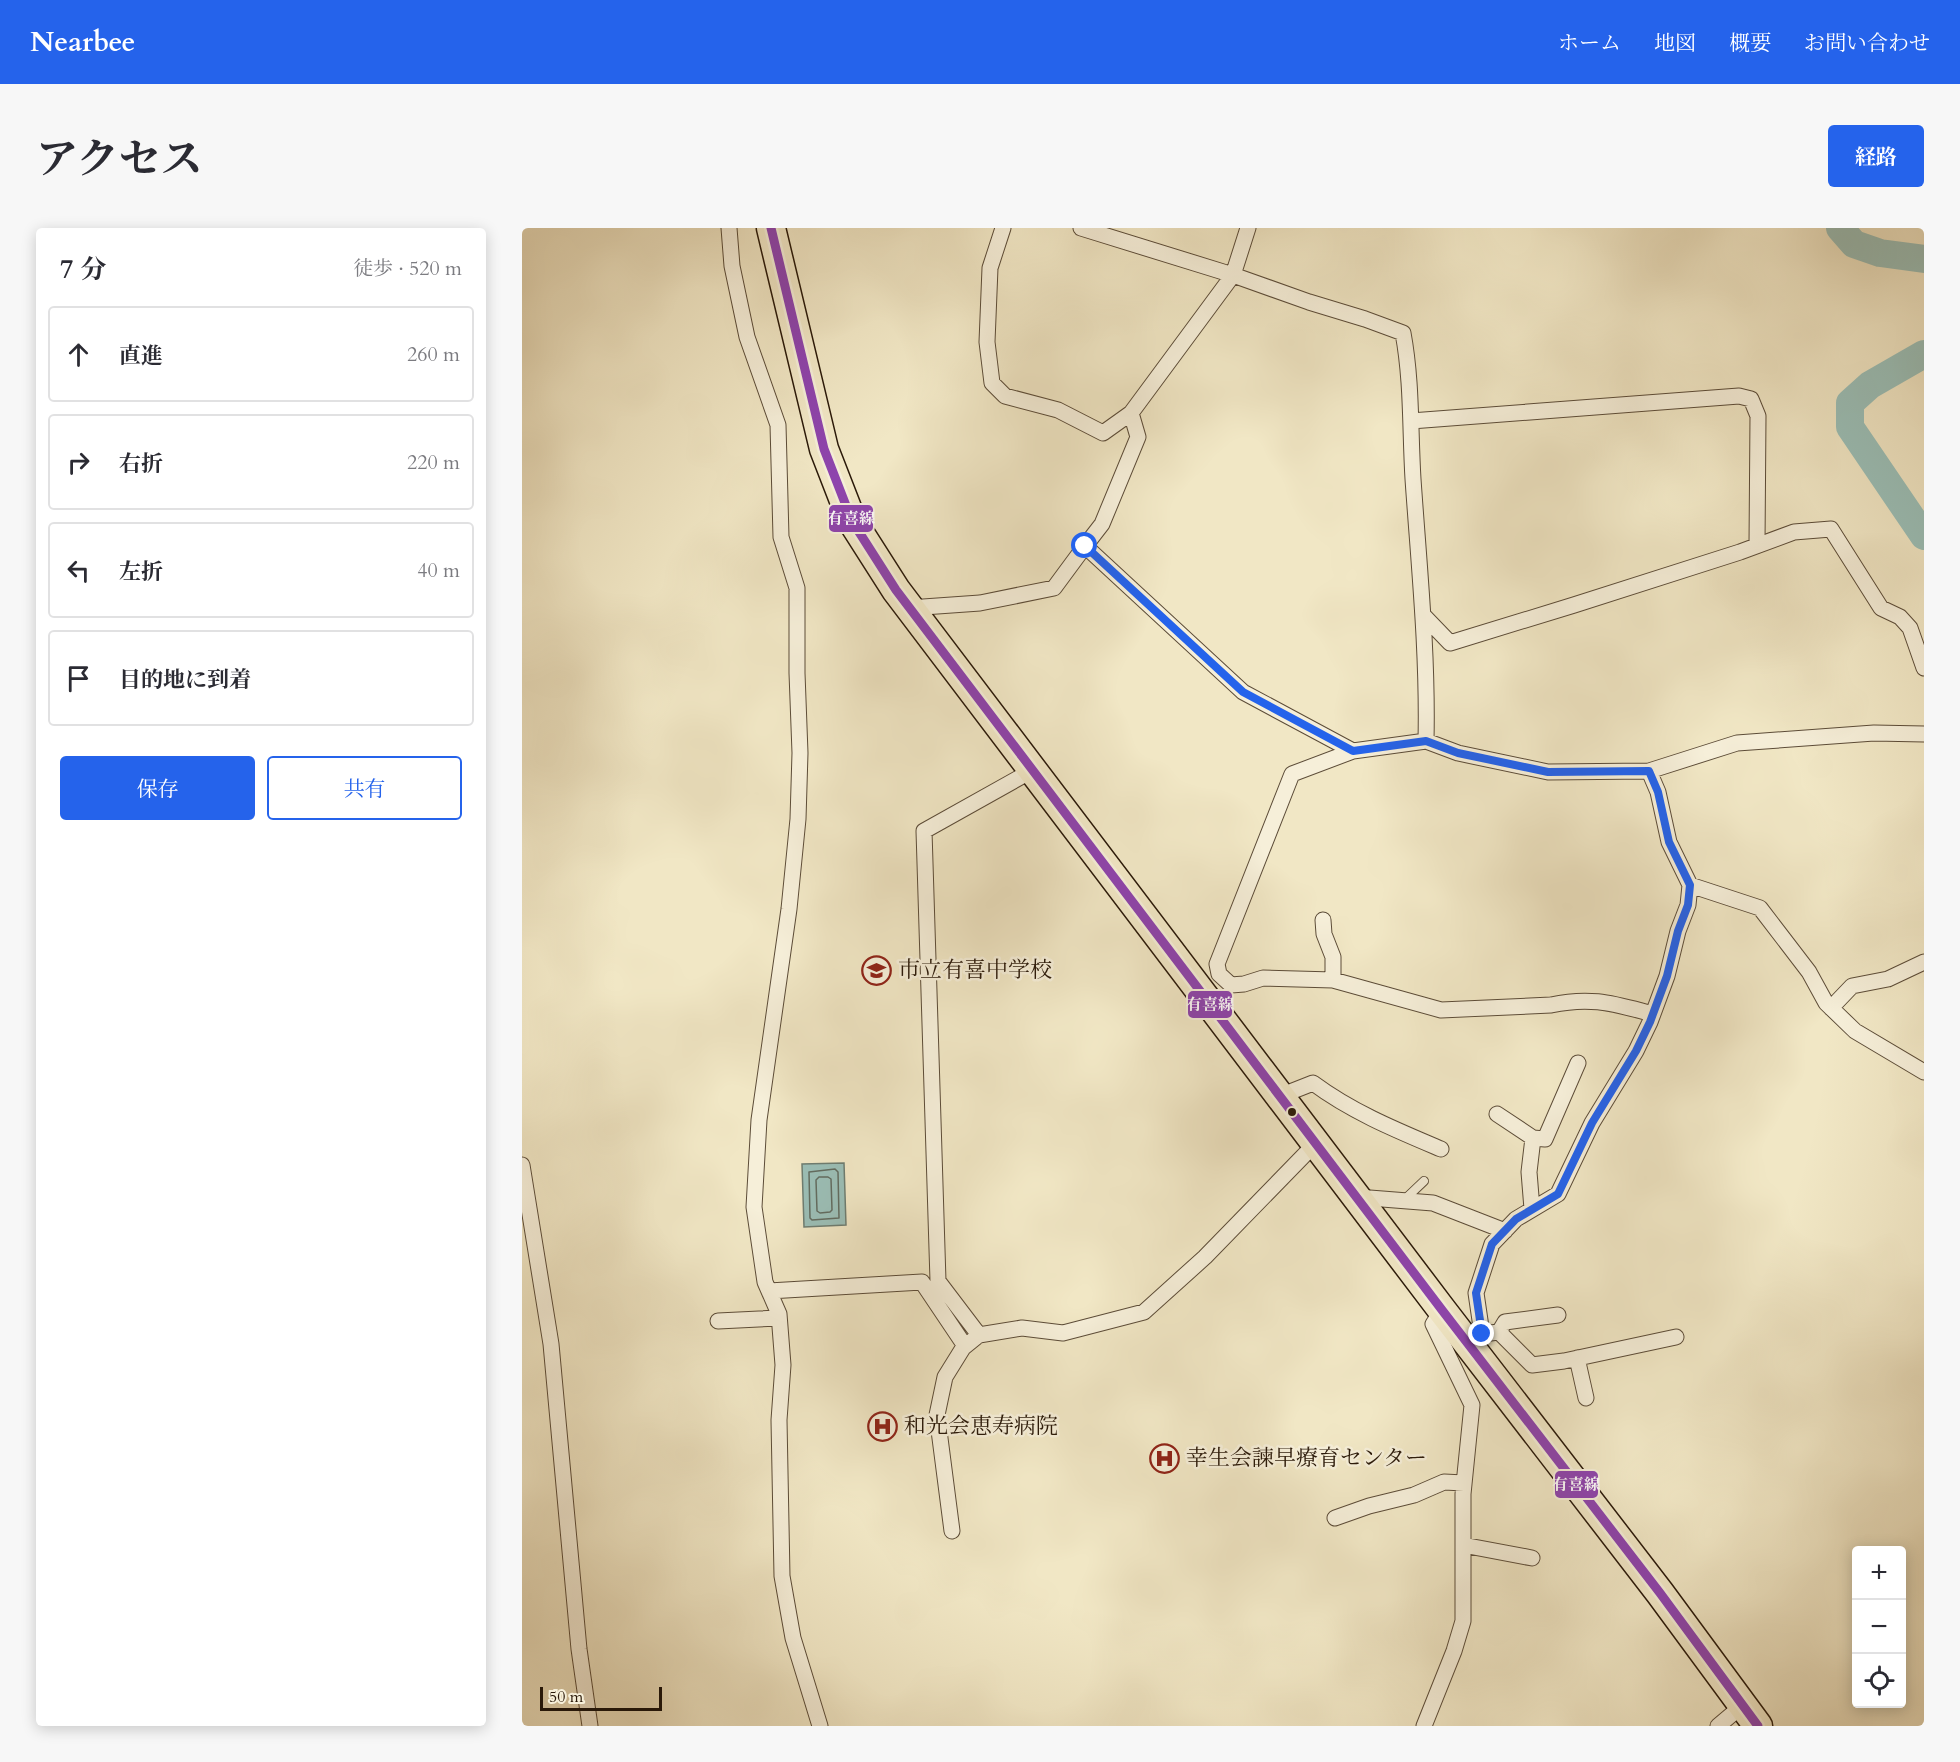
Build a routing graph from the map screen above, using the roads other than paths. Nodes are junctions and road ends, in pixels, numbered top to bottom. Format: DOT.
graph roads {
  1 [pos="729,228"];
  2 [pos="771,228"];
  3 [pos="1003,228"];
  4 [pos="1082,228"];
  5 [pos="1248,228"];
  6 [pos="1233,275"];
  7 [pos="1131,413"];
  8 [pos="1411,421"];
  9 [pos="1756,545"];
  10 [pos="1085,546"];
  11 [pos="909,608"];
  12 [pos="1423,615"];
  13 [pos="1917,626"];
  14 [pos="1924,668"];
  15 [pos="1924,734"];
  16 [pos="1426,741"];
  17 [pos="1353,751"];
  18 [pos="1033,770"];
  19 [pos="1649,771"];
  20 [pos="1690,885"];
  21 [pos="1323,920"];
  22 [pos="1924,962"];
  23 [pos="1333,980"];
  24 [pos="1831,1008"];
  25 [pos="1653,1014"];
  26 [pos="1578,1063"];
  27 [pos="1924,1072"];
  28 [pos="1280,1096"];
  29 [pos="1497,1114"];
  30 [pos="1533,1138"];
  31 [pos="1316,1143"];
  32 [pos="1441,1149"];
  33 [pos="522,1165"];
  34 [pos="1424,1181"];
  35 [pos="1357,1197"];
  36 [pos="1404,1200"];
  37 [pos="1532,1209"];
  38 [pos="1505,1231"];
  39 [pos="769,1292"];
  40 [pos="1443,1310"];
  41 [pos="1558,1315"];
  42 [pos="779,1318"];
  43 [pos="718,1321"];
  44 [pos="1499,1332"];
  45 [pos="978,1335"];
  46 [pos="1676,1337"];
  47 [pos="1475,1339"];
  48 [pos="965,1346"];
  49 [pos="1577,1358"];
  50 [pos="1586,1398"];
  51 [pos="1464,1483"];
  52 [pos="1335,1518"];
  53 [pos="952,1531"];
  54 [pos="1463,1545"];
  55 [pos="1532,1558"];
  56 [pos="1751,1715"];
  57 [pos="590,1726"];
  58 [pos="820,1726"];
  59 [pos="1424,1726"];
  60 [pos="1718,1726"];
  1 -- 39 [label="street"];
  2 -- 11 [label="highway"];
  3 -- 7 [label="street"];
  4 -- 6 [label="street"];
  5 -- 6 [label="street"];
  6 -- 7 [label="street"];
  6 -- 8 [label="street"];
  7 -- 10 [label="street"];
  8 -- 9 [label="street"];
  8 -- 12 [label="street"];
  9 -- 12 [label="street"];
  9 -- 13 [label="street"];
  10 -- 11 [label="street"];
  10 -- 17 [label="street"];
  11 -- 18 [label="highway"];
  12 -- 16 [label="street"];
  13 -- 14 [label="street"];
  15 -- 19 [label="street"];
  16 -- 17 [label="street"];
  16 -- 19 [label="street"];
  17 -- 23 [label="street"];
  18 -- 28 [label="highway"];
  18 -- 45 [label="street"];
  19 -- 20 [label="street"];
  20 -- 24 [label="street"];
  20 -- 25 [label="street"];
  21 -- 23 [label="street"];
  22 -- 24 [label="street"];
  23 -- 25 [label="street"];
  24 -- 27 [label="street"];
  25 -- 37 [label="street"];
  26 -- 30 [label="street"];
  28 -- 31 [label="highway"];
  28 -- 32 [label="street"];
  29 -- 30 [label="street"];
  30 -- 37 [label="street"];
  31 -- 35 [label="highway"];
  31 -- 45 [label="street"];
  33 -- 57 [label="street"];
  34 -- 36 [label="lane"];
  35 -- 36 [label="street"];
  35 -- 40 [label="highway"];
  36 -- 38 [label="street"];
  37 -- 38 [label="street"];
  38 -- 47 [label="street"];
  39 -- 42 [label="street"];
  39 -- 48 [label="street"];
  40 -- 47 [label="highway"];
  40 -- 51 [label="street"];
  41 -- 44 [label="street"];
  42 -- 43 [label="street"];
  42 -- 58 [label="street"];
  44 -- 47 [label="street"];
  44 -- 49 [label="street"];
  45 -- 48 [label="street"];
  46 -- 49 [label="street"];
  47 -- 56 [label="highway"];
  48 -- 53 [label="street"];
  49 -- 50 [label="street"];
  51 -- 52 [label="street"];
  51 -- 54 [label="street"];
  54 -- 55 [label="street"];
  54 -- 59 [label="street"];
  56 -- 60 [label="street"];
}
